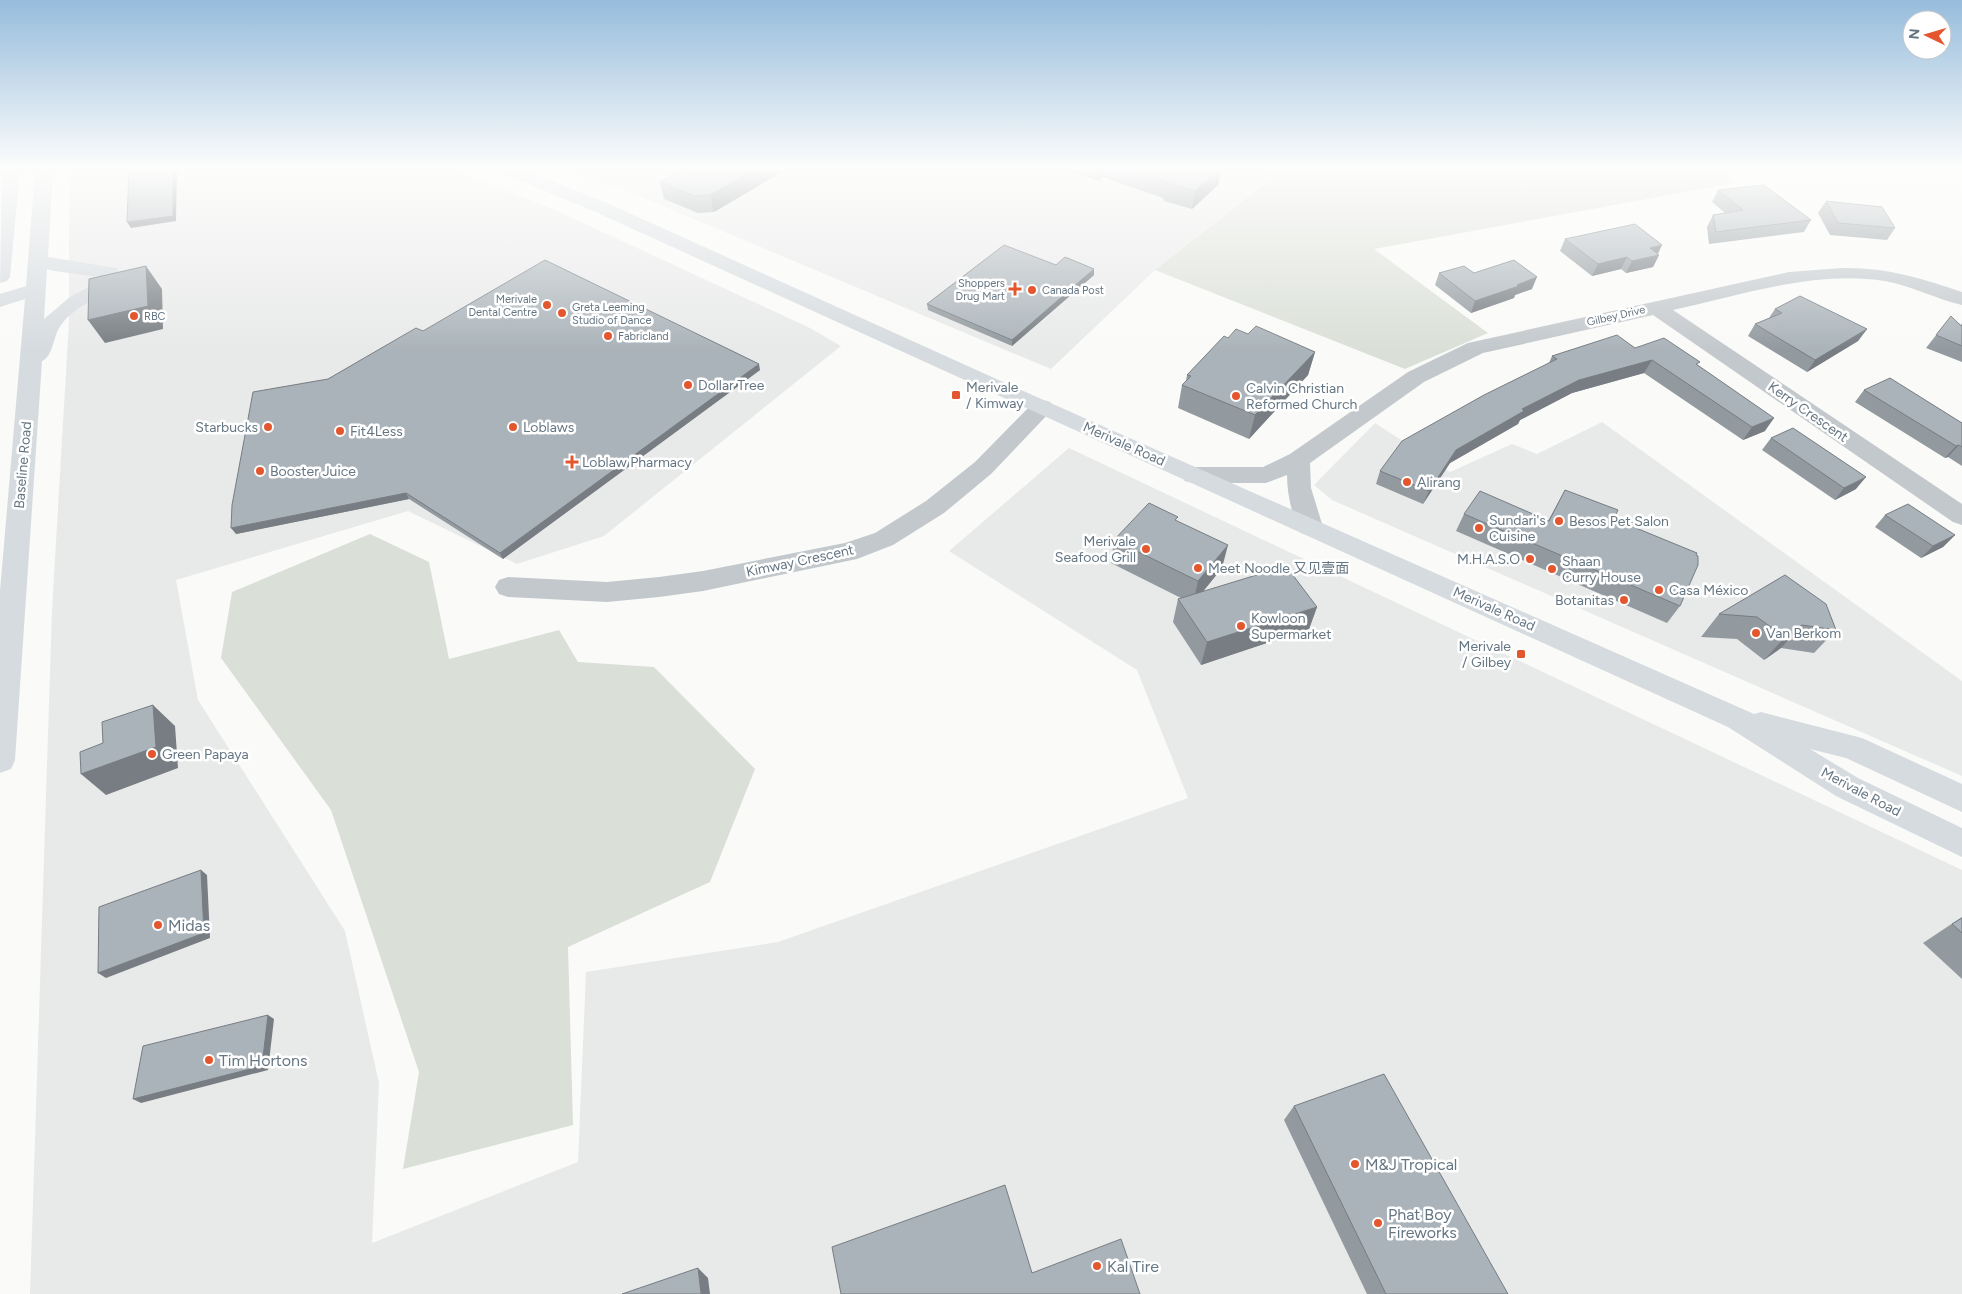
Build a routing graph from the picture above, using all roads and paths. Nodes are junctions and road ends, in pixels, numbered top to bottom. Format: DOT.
graph roads {
  1 [pos="5,230"];
  2 [pos="40,230"];
  3 [pos="652,230"];
  4 [pos="38,260"];
  5 [pos="0,277"];
  6 [pos="36,294"];
  7 [pos="1962,299"];
  8 [pos="0,301"];
  9 [pos="1655,307"];
  10 [pos="30,375"];
  11 [pos="1042,407"];
  12 [pos="1298,460"];
  13 [pos="1193,475"];
  14 [pos="1962,516"];
  15 [pos="1310,527"];
  16 [pos="508,587"];
  17 [pos="6,590"];
  18 [pos="1738,718"];
  19 [pos="0,760"];
  20 [pos="1924,779"];
  21 [pos="1962,794"];
  22 [pos="1962,799"];
  23 [pos="1962,843"];
  1 -- 5 [label="main road"];
  2 -- 4 [label="main road, Baseline Road"];
  3 -- 11 [label="main road, Merivale Road"];
  4 -- 6 [label="main road, Baseline Road"];
  4 -- 10 [label="main road"];
  6 -- 8 [label="main road"];
  6 -- 10 [label="main road, Baseline Road"];
  7 -- 9 [label="street, Gilbey Drive"];
  9 -- 12 [label="street, Gilbey Drive"];
  9 -- 14 [label="street, Kerry Crescent"];
  10 -- 17 [label="main road, Baseline Road"];
  11 -- 13 [label="main road, Merivale Road"];
  11 -- 16 [label="street, Kimway Crescent"];
  12 -- 13 [label="street, Gilbey Drive"];
  12 -- 15 [label="street"];
  13 -- 15 [label="main road, Merivale Road"];
  15 -- 18 [label="main road, Merivale Road"];
  17 -- 19 [label="main road, Baseline Road"];
  18 -- 20 [label="main road, Merivale Road"];
  18 -- 23 [label="main road, Merivale Road"];
  20 -- 21 [label="main road"];
  20 -- 22 [label="main road, Merivale Road"];
}
